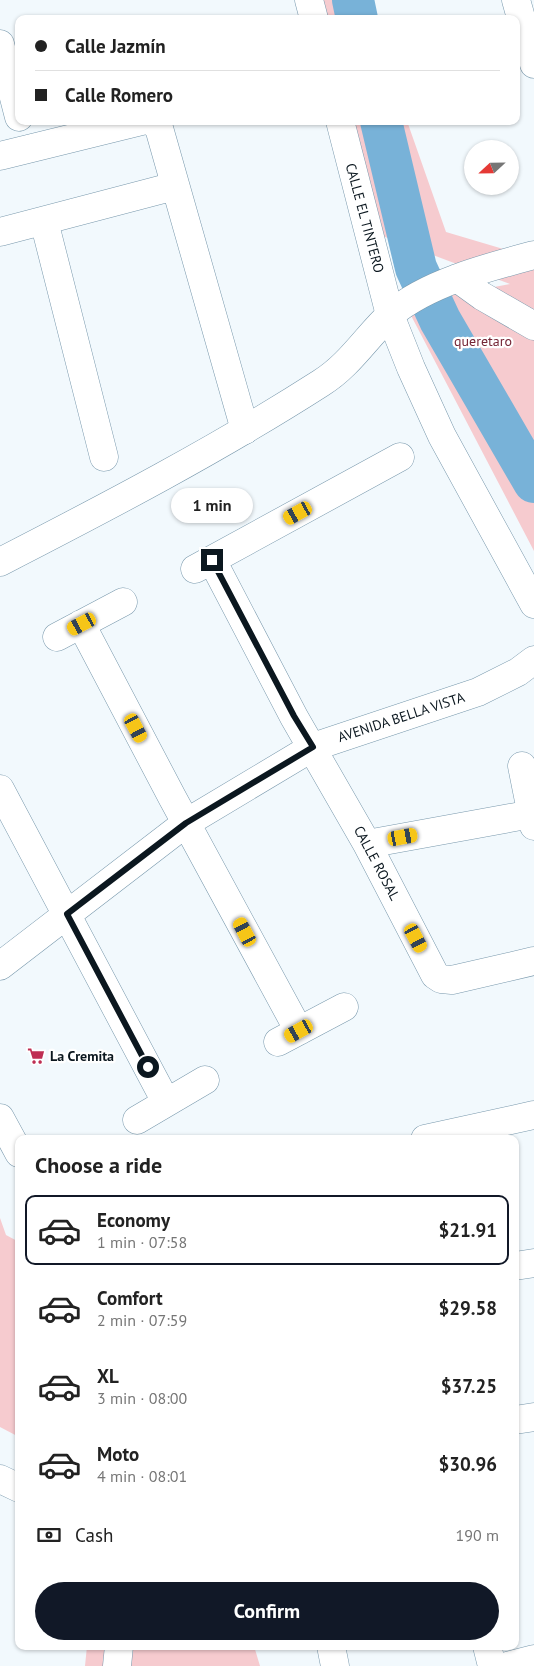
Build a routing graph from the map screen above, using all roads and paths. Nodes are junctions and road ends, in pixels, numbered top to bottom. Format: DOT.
graph roads {
  1 [pos="309,0"];
  2 [pos="516,0"];
  3 [pos="313,15"];
  4 [pos="0,44"];
  5 [pos="534,64"];
  6 [pos="15,102"];
  7 [pos="21,125"];
  8 [pos="126,125"];
  9 [pos="156,125"];
  10 [pos="341,125"];
  11 [pos="27,149"];
  12 [pos="0,156"];
  13 [pos="175,186"];
  14 [pos="44,220"];
  15 [pos="0,232"];
  16 [pos="534,255"];
  17 [pos="451,281"];
  18 [pos="398,309"];
  19 [pos="534,326"];
  20 [pos="245,430"];
  21 [pos="104,457"];
  22 [pos="400,457"];
  23 [pos="0,562"];
  24 [pos="123,602"];
  25 [pos="534,604"];
  26 [pos="82,624"];
  27 [pos="57,637"];
  28 [pos="534,660"];
  29 [pos="313,747"];
  30 [pos="522,766"];
  31 [pos="0,789"];
  32 [pos="533,820"];
  33 [pos="186,823"];
  34 [pos="367,844"];
  35 [pos="67,914"];
  36 [pos="534,961"];
  37 [pos="0,966"];
  38 [pos="344,1007"];
  39 [pos="205,1080"];
  40 [pos="166,1102"];
  41 [pos="534,1114"];
  42 [pos="0,1118"];
  43 [pos="137,1120"];
  44 [pos="442,1135"];
  45 [pos="15,1146"];
  46 [pos="534,1263"];
  47 [pos="519,1265"];
  48 [pos="534,1416"];
  49 [pos="519,1419"];
  50 [pos="0,1479"];
  51 [pos="15,1486"];
  52 [pos="118,1650"];
  53 [pos="332,1650"];
  54 [pos="488,1650"];
  55 [pos="534,1659"];
  56 [pos="117,1666"];
  57 [pos="335,1666"];
  58 [pos="492,1666"];
  59 [pos="506,1666"];
  1 -- 3 [label="street"];
  2 -- 5 [label="street"];
  4 -- 6 [label="street"];
  7 -- 11 [label="street"];
  8 -- 11 [label="street"];
  9 -- 13 [label="street"];
  10 -- 18 [label="street, CALLE EL TINTERO"];
  11 -- 12 [label="street"];
  13 -- 14 [label="street"];
  13 -- 20 [label="street"];
  14 -- 15 [label="street"];
  14 -- 21 [label="street"];
  16 -- 17 [label="street"];
  17 -- 18 [label="street"];
  17 -- 19 [label="street"];
  18 -- 20 [label="street"];
  18 -- 25 [label="street, CALLE EL TINTERO"];
  20 -- 23 [label="street"];
  22 -- 29 [label="street, CALLE ROSAL"];
  24 -- 26 [label="street"];
  26 -- 27 [label="street"];
  26 -- 33 [label="street"];
  28 -- 29 [label="street, AVENIDA BELLA VISTA"];
  29 -- 33 [label="street, AVENIDA BELLA VISTA"];
  29 -- 34 [label="street, CALLE ROSAL"];
  30 -- 32 [label="street"];
  31 -- 35 [label="street"];
  32 -- 34 [label="street"];
  33 -- 35 [label="street, AVENIDA BELLA VISTA"];
  33 -- 38 [label="street"];
  34 -- 36 [label="street, CALLE ROSAL"];
  35 -- 37 [label="street, AVENIDA BELLA VISTA"];
  35 -- 40 [label="street"];
  39 -- 40 [label="street"];
  40 -- 43 [label="street"];
  41 -- 44 [label="street"];
  42 -- 45 [label="street"];
  46 -- 47 [label="street"];
  48 -- 49 [label="street"];
  50 -- 51 [label="street"];
  52 -- 56 [label="street"];
  53 -- 57 [label="street"];
  54 -- 58 [label="street"];
  55 -- 59 [label="street"];
}
